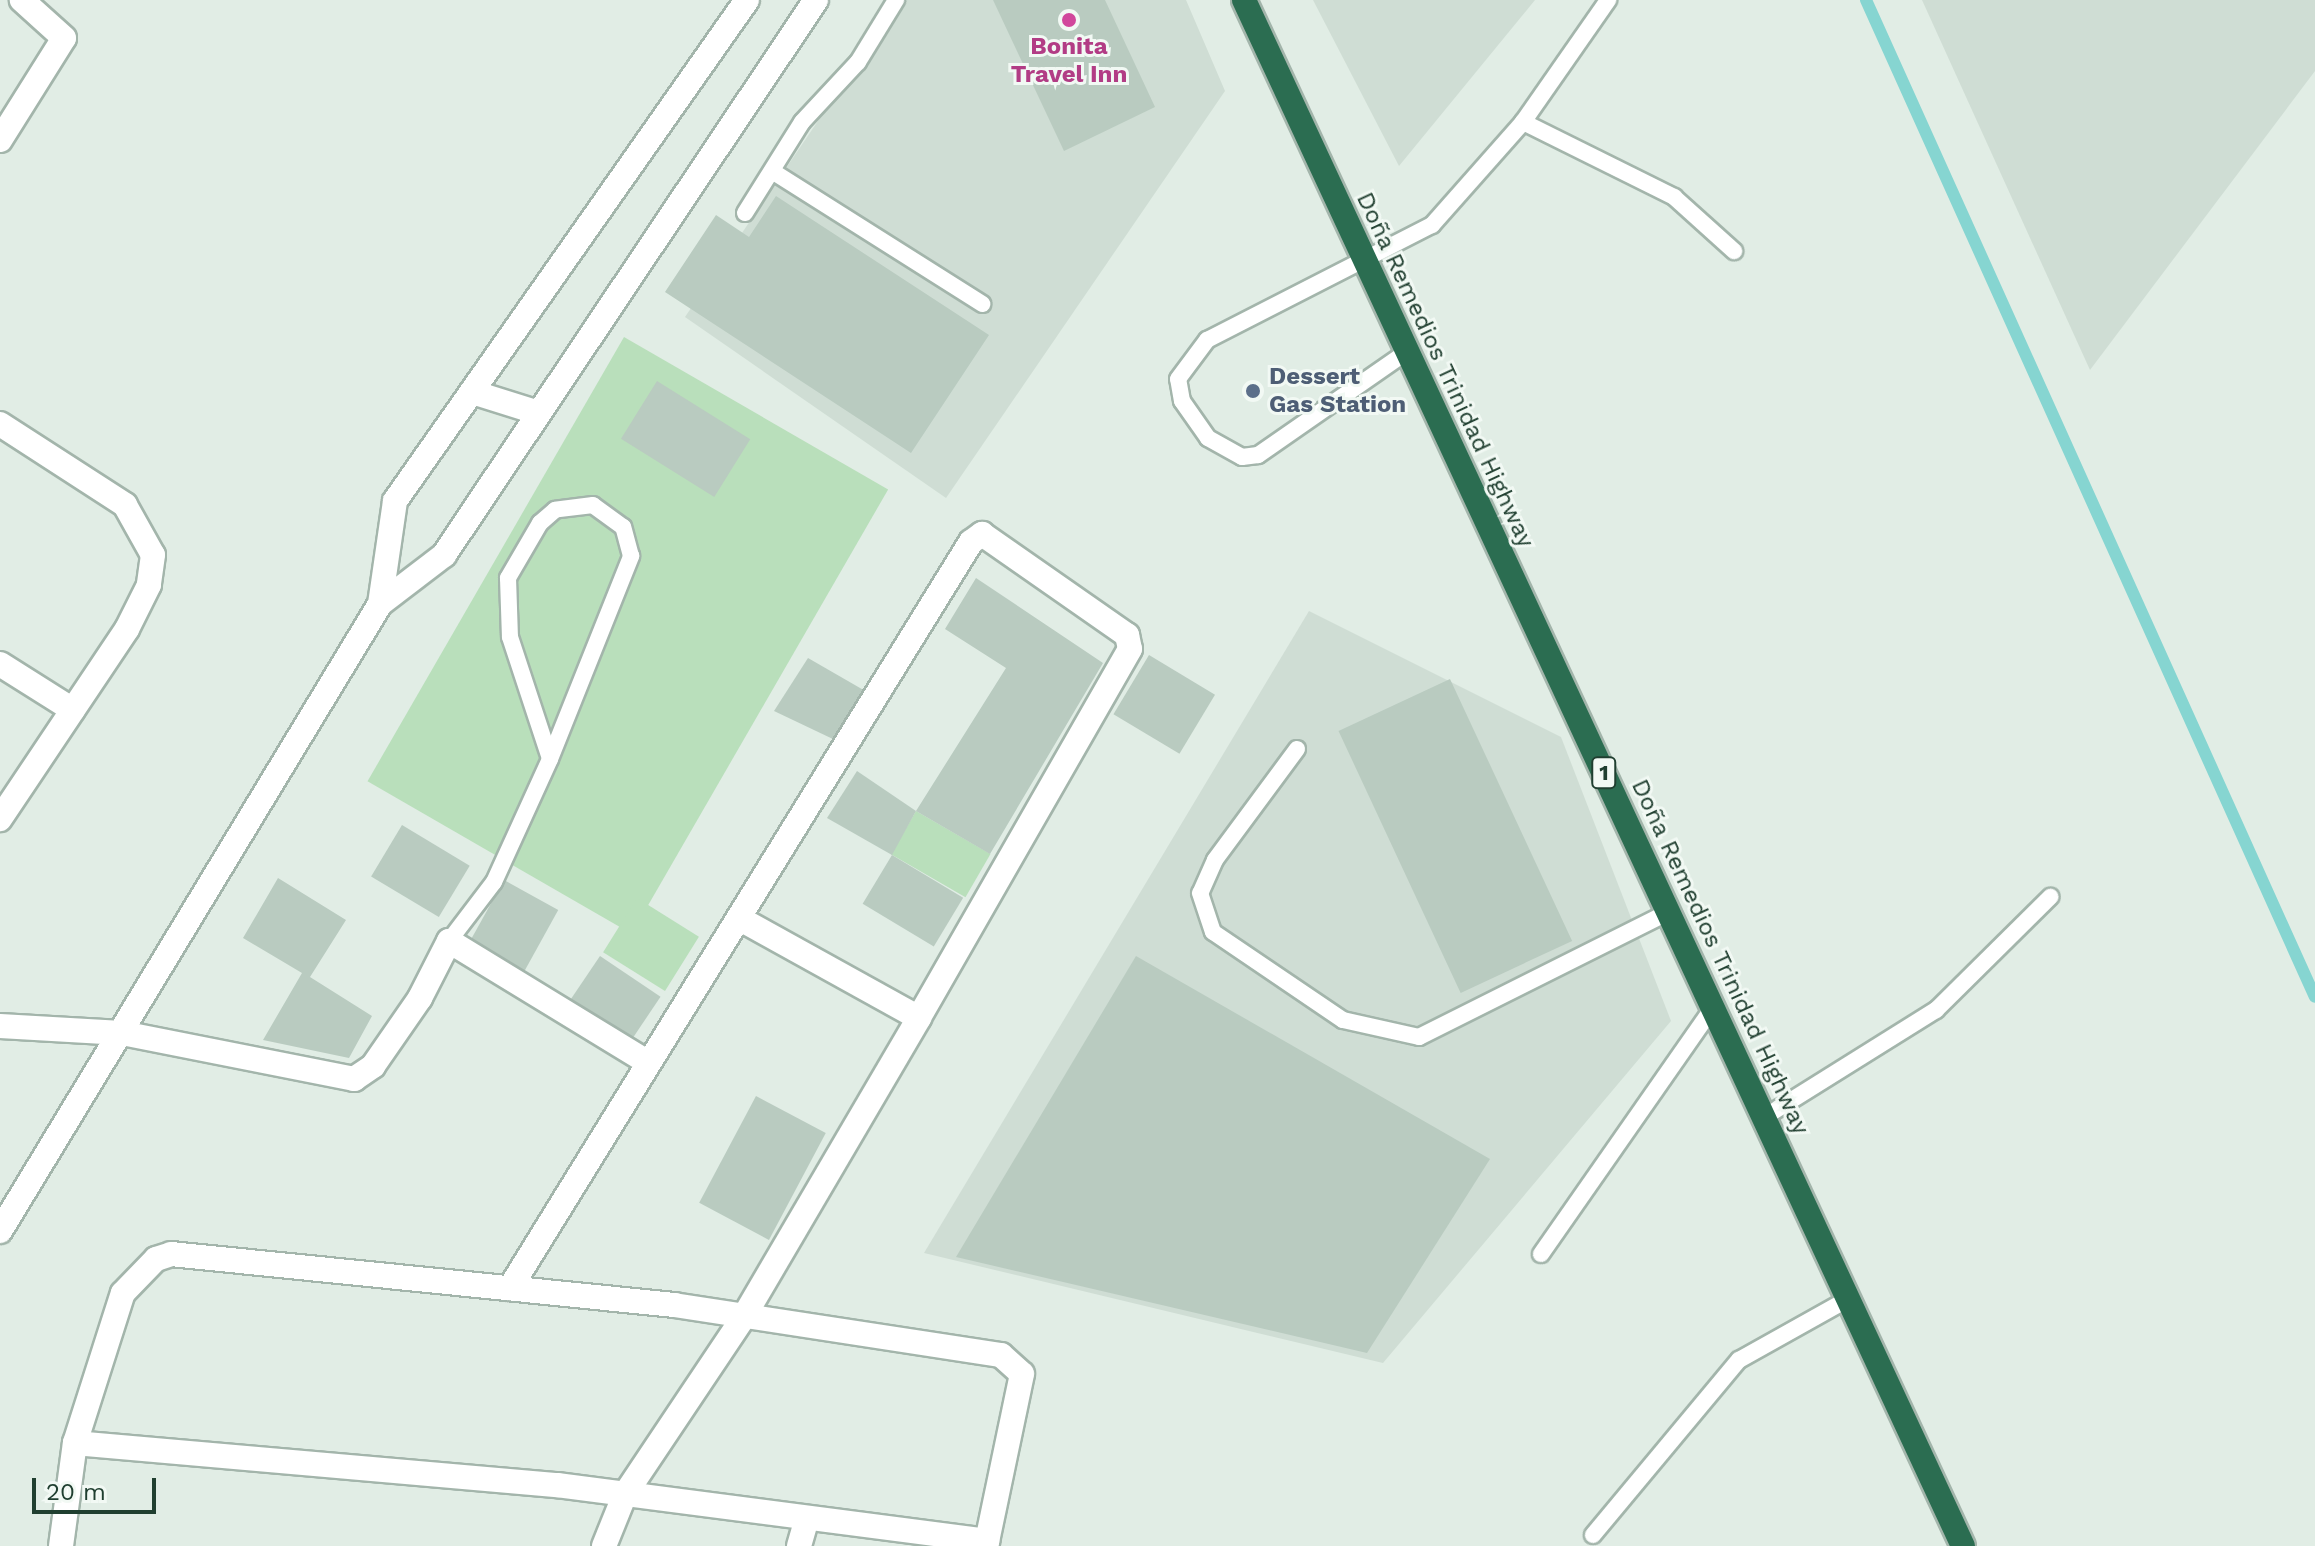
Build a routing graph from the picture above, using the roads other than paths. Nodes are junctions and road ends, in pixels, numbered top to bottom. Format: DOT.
graph roads {
  1 [pos="22,0"];
  2 [pos="747,0"];
  3 [pos="816,0"];
  4 [pos="896,0"];
  5 [pos="1244,0"];
  6 [pos="1608,0"];
  7 [pos="1523,122"];
  8 [pos="0,140"];
  9 [pos="772,171"];
  10 [pos="745,213"];
  11 [pos="1734,251"];
  12 [pos="1365,262"];
  13 [pos="982,304"];
  14 [pos="1405,353"];
  15 [pos="472,392"];
  16 [pos="536,412"];
  17 [pos="0,424"];
  18 [pos="380,604"];
  19 [pos="0,664"];
  20 [pos="73,710"];
  21 [pos="1297,749"];
  22 [pos="550,759"];
  23 [pos="0,819"];
  24 [pos="2050,897"];
  25 [pos="1671,911"];
  26 [pos="744,921"];
  27 [pos="449,941"];
  28 [pos="1712,1009"];
  29 [pos="919,1018"];
  30 [pos="0,1026"];
  31 [pos="122,1033"];
  32 [pos="647,1062"];
  33 [pos="1763,1118"];
  34 [pos="0,1231"];
  35 [pos="1541,1254"];
  36 [pos="510,1288"];
  37 [pos="1850,1298"];
  38 [pos="745,1315"];
  39 [pos="75,1443"];
  40 [pos="625,1494"];
  41 [pos="807,1518"];
  42 [pos="1593,1535"];
  43 [pos="986,1544"];
  44 [pos="61,1546"];
  45 [pos="604,1546"];
  46 [pos="799,1546"];
  47 [pos="1963,1546"];
  1 -- 8 [label="street"];
  2 -- 15 [label="street"];
  3 -- 16 [label="street"];
  4 -- 9 [label="lane"];
  5 -- 12 [label="highway, Doña Remedios Trinidad Highway / 1"];
  6 -- 7 [label="lane"];
  7 -- 11 [label="lane"];
  7 -- 12 [label="lane"];
  9 -- 10 [label="lane"];
  9 -- 13 [label="lane"];
  12 -- 14 [label="highway, Doña Remedios Trinidad Highway / 1"];
  12 -- 14 [label="lane"];
  14 -- 25 [label="highway, Doña Remedios Trinidad Highway / 1"];
  15 -- 16 [label="street"];
  15 -- 18 [label="street"];
  16 -- 18 [label="street"];
  17 -- 20 [label="street"];
  18 -- 31 [label="street"];
  19 -- 20 [label="street"];
  20 -- 23 [label="street"];
  21 -- 25 [label="lane"];
  22 -- 22 [label="lane"];
  22 -- 27 [label="lane"];
  24 -- 33 [label="lane"];
  25 -- 28 [label="highway, Doña Remedios Trinidad Highway / 1"];
  26 -- 29 [label="street"];
  26 -- 29 [label="street"];
  26 -- 32 [label="street"];
  27 -- 31 [label="street"];
  27 -- 32 [label="street"];
  28 -- 33 [label="highway, Doña Remedios Trinidad Highway / 1"];
  28 -- 35 [label="lane"];
  29 -- 38 [label="street"];
  30 -- 31 [label="street"];
  31 -- 34 [label="street"];
  32 -- 36 [label="street"];
  33 -- 37 [label="highway, Doña Remedios Trinidad Highway / 1"];
  36 -- 38 [label="street"];
  36 -- 39 [label="street"];
  37 -- 42 [label="lane"];
  37 -- 47 [label="highway, Doña Remedios Trinidad Highway / 1"];
  38 -- 40 [label="street"];
  38 -- 43 [label="street"];
  39 -- 40 [label="street"];
  39 -- 44 [label="street"];
  40 -- 41 [label="street"];
  40 -- 45 [label="street"];
  41 -- 43 [label="street"];
  41 -- 46 [label="street"];
}
